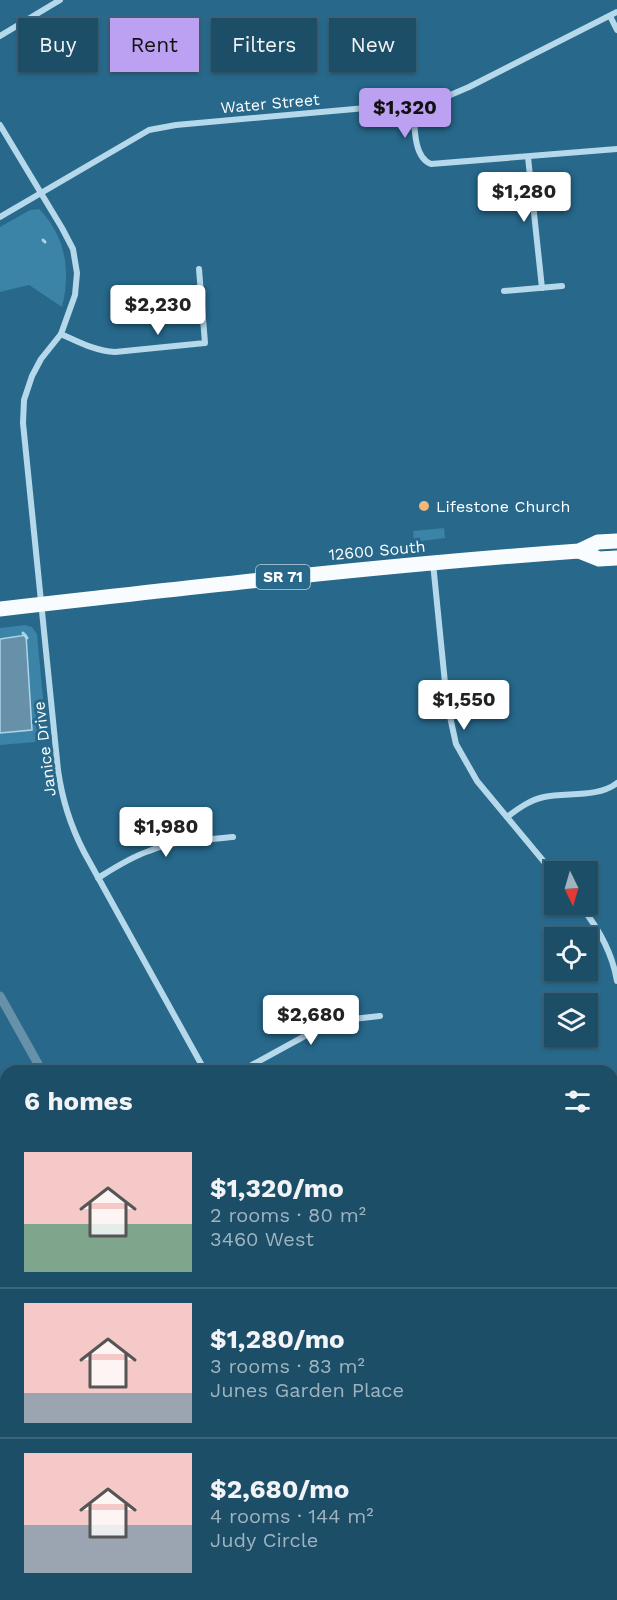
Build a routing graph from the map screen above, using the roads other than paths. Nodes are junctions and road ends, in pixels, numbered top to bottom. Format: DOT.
graph roads {
  1 [pos="60,0"];
  2 [pos="617,12"];
  3 [pos="610,16"];
  4 [pos="617,30"];
  5 [pos="0,36"];
  6 [pos="413,104"];
  7 [pos="0,125"];
  8 [pos="617,149"];
  9 [pos="528,157"];
  10 [pos="41,193"];
  11 [pos="0,217"];
  12 [pos="199,269"];
  13 [pos="562,286"];
  14 [pos="542,288"];
  15 [pos="504,291"];
  16 [pos="61,334"];
  17 [pos="617,541"];
  18 [pos="579,551"];
  19 [pos="617,558"];
  20 [pos="434,563"];
  21 [pos="43,604"];
  22 [pos="0,609"];
  23 [pos="617,783"];
  24 [pos="507,817"];
  25 [pos="233,837"];
  26 [pos="544,862"];
  27 [pos="98,878"];
  28 [pos="588,915"];
  29 [pos="617,981"];
  30 [pos="380,1016"];
  31 [pos="202,1065"];
  32 [pos="252,1065"];
  1 -- 5 [label="street"];
  2 -- 3 [label="street, Water Street"];
  3 -- 4 [label="street"];
  3 -- 6 [label="street, Water Street"];
  6 -- 9 [label="street"];
  6 -- 10 [label="street, Water Street"];
  7 -- 10 [label="street"];
  8 -- 9 [label="street"];
  9 -- 14 [label="street"];
  10 -- 11 [label="street, Water Street"];
  10 -- 16 [label="street"];
  12 -- 16 [label="street"];
  13 -- 14 [label="street"];
  14 -- 15 [label="street"];
  16 -- 21 [label="street, Janice Drive"];
  17 -- 18 [label="main road, 12600 South / SR 71"];
  18 -- 19 [label="main road, 12600 South / SR 71"];
  18 -- 20 [label="main road, 12600 South / SR 71"];
  20 -- 21 [label="main road, 12600 South / SR 71"];
  20 -- 24 [label="street"];
  21 -- 22 [label="main road, 12600 South / SR 71"];
  21 -- 27 [label="street, Janice Drive"];
  23 -- 24 [label="street"];
  24 -- 26 [label="street"];
  25 -- 27 [label="street"];
  27 -- 31 [label="street, Janice Drive"];
  28 -- 29 [label="street"];
  30 -- 32 [label="street"];
}
